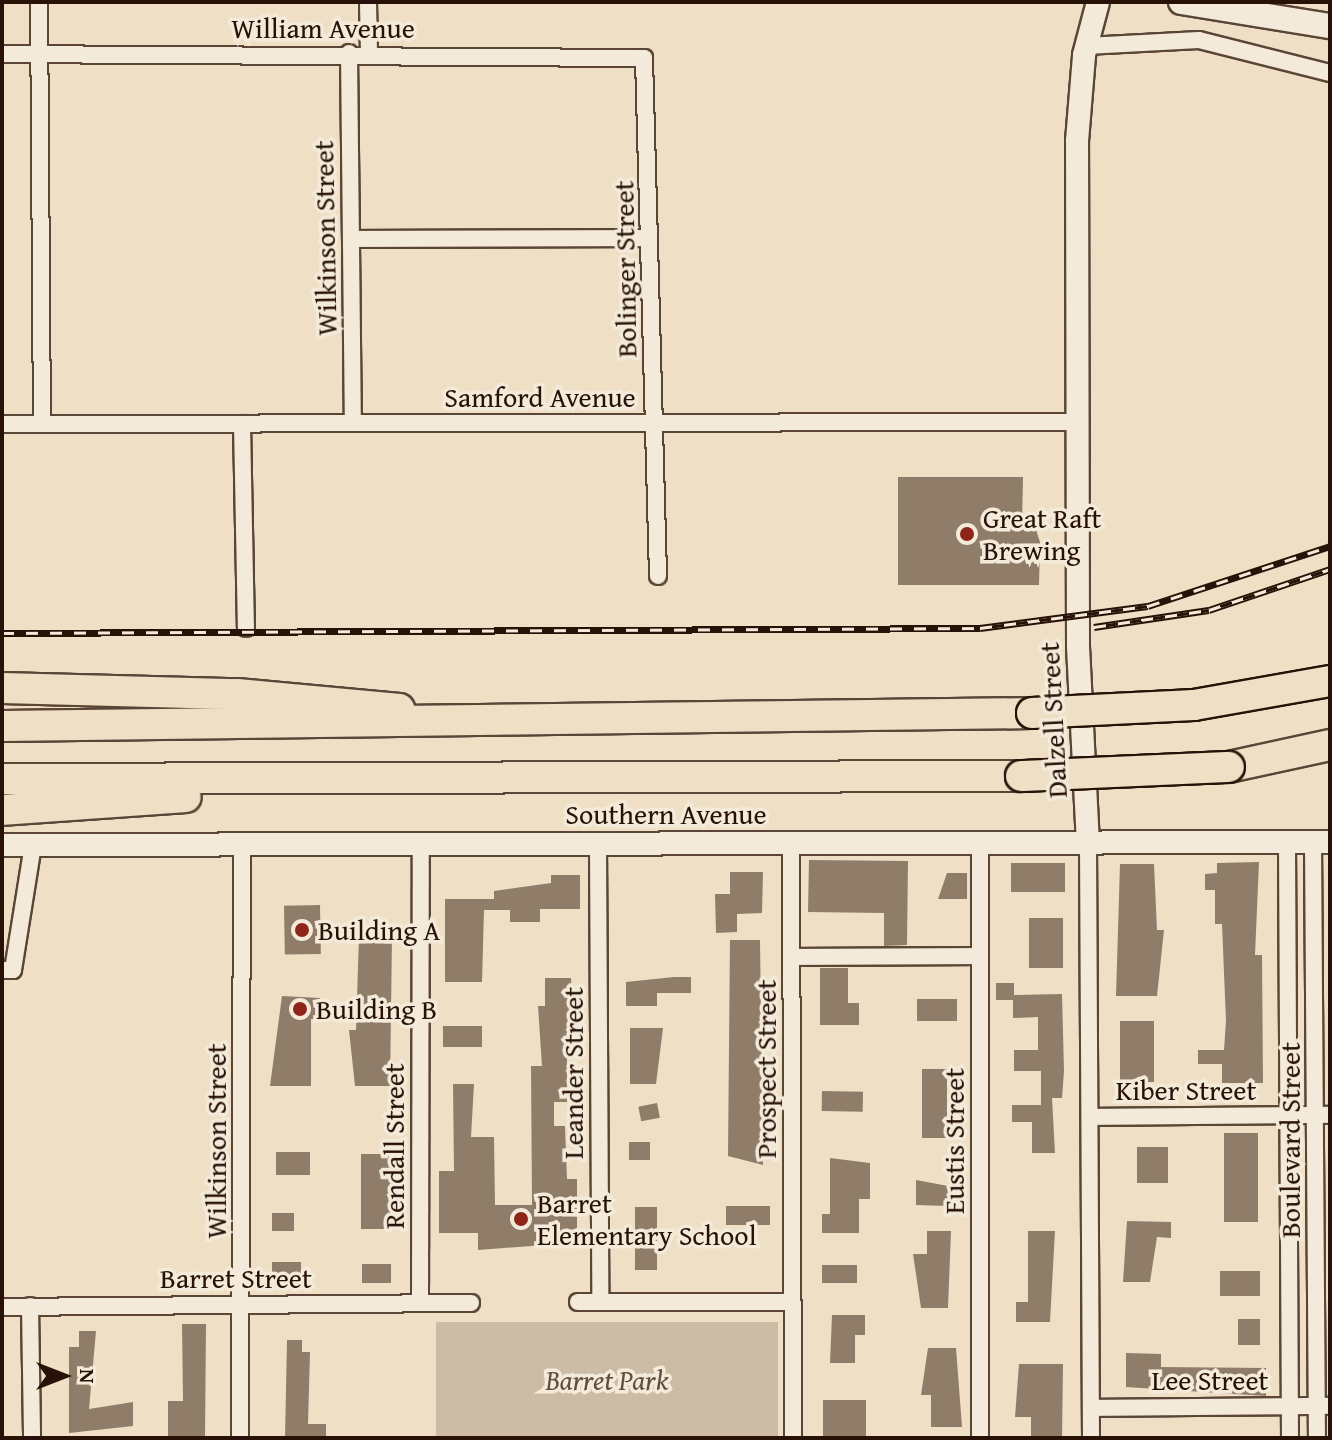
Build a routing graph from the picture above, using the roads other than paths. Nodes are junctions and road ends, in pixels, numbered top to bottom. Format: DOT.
graph roads {
  1 [pos="39,2"];
  2 [pos="368,2"];
  3 [pos="1098,2"];
  4 [pos="1181,2"];
  5 [pos="1330,26"];
  6 [pos="1086,46"];
  7 [pos="39,53"];
  8 [pos="349,53"];
  9 [pos="2,54"];
  10 [pos="369,54"];
  11 [pos="644,58"];
  12 [pos="1330,73"];
  13 [pos="649,238"];
  14 [pos="351,239"];
  15 [pos="353,422"];
  16 [pos="1079,422"];
  17 [pos="654,423"];
  18 [pos="2,424"];
  19 [pos="42,424"];
  20 [pos="242,424"];
  21 [pos="658,576"];
  22 [pos="246,628"];
  23 [pos="1330,681"];
  24 [pos="2,688"];
  25 [pos="444,722"];
  26 [pos="2,726"];
  27 [pos="1330,745"];
  28 [pos="1330,763"];
  29 [pos="1229,767"];
  30 [pos="426,775"];
  31 [pos="2,779"];
  32 [pos="2,810"];
  33 [pos="1322,842"];
  34 [pos="1287,843"];
  35 [pos="242,844"];
  36 [pos="421,844"];
  37 [pos="598,844"];
  38 [pos="791,844"];
  39 [pos="980,844"];
  40 [pos="1088,844"];
  41 [pos="2,845"];
  42 [pos="33,845"];
  43 [pos="980,956"];
  44 [pos="792,957"];
  45 [pos="2,970"];
  46 [pos="1323,1115"];
  47 [pos="1289,1116"];
  48 [pos="1090,1117"];
  49 [pos="578,1302"];
  50 [pos="600,1302"];
  51 [pos="792,1302"];
  52 [pos="420,1303"];
  53 [pos="471,1303"];
  54 [pos="241,1304"];
  55 [pos="30,1306"];
  56 [pos="2,1307"];
  57 [pos="1290,1406"];
  58 [pos="1324,1406"];
  59 [pos="1091,1408"];
  60 [pos="32,1438"];
  61 [pos="240,1438"];
  62 [pos="793,1438"];
  63 [pos="980,1438"];
  64 [pos="1091,1438"];
  65 [pos="1290,1438"];
  66 [pos="1317,1438"];
  1 -- 7 [label="street"];
  2 -- 10 [label="street"];
  3 -- 6 [label="street, Dalzell Street"];
  4 -- 5 [label="main road"];
  6 -- 12 [label="street"];
  6 -- 16 [label="street, Dalzell Street"];
  7 -- 8 [label="street, William Avenue"];
  7 -- 9 [label="street, William Avenue"];
  7 -- 19 [label="street"];
  8 -- 10 [label="street, William Avenue"];
  8 -- 14 [label="street, Wilkinson Street"];
  10 -- 11 [label="street, William Avenue"];
  11 -- 13 [label="street, Bolinger Street"];
  13 -- 14 [label="street"];
  13 -- 17 [label="street, Bolinger Street"];
  14 -- 15 [label="street, Wilkinson Street"];
  15 -- 17 [label="street, Samford Avenue"];
  15 -- 20 [label="street, Samford Avenue"];
  16 -- 17 [label="street, Samford Avenue"];
  16 -- 40 [label="street, Dalzell Street"];
  17 -- 21 [label="street, Bolinger Street"];
  18 -- 19 [label="street, Samford Avenue"];
  19 -- 20 [label="street, Samford Avenue"];
  20 -- 22 [label="street"];
  23 -- 25 [label="highway, bridge"];
  24 -- 25 [label="highway"];
  25 -- 26 [label="highway"];
  27 -- 29 [label="highway"];
  28 -- 29 [label="highway"];
  29 -- 30 [label="highway, bridge"];
  30 -- 31 [label="highway"];
  30 -- 32 [label="highway"];
  33 -- 34 [label="street, Southern Avenue"];
  33 -- 46 [label="street, Boulevard Street"];
  34 -- 40 [label="street, Southern Avenue"];
  34 -- 47 [label="street, Boulevard Street"];
  35 -- 36 [label="street, Southern Avenue"];
  35 -- 42 [label="street, Southern Avenue"];
  35 -- 54 [label="street, Wilkinson Street"];
  36 -- 37 [label="street, Southern Avenue"];
  36 -- 52 [label="street, Rendall Street"];
  37 -- 38 [label="street, Southern Avenue"];
  37 -- 50 [label="street, Leander Street"];
  38 -- 39 [label="street, Southern Avenue"];
  38 -- 44 [label="street, Prospect Street"];
  39 -- 40 [label="street, Southern Avenue"];
  39 -- 43 [label="street, Eustis Street"];
  40 -- 48 [label="street, Dalzell Street"];
  41 -- 42 [label="street, Southern Avenue"];
  42 -- 45 [label="street"];
  43 -- 44 [label="street"];
  43 -- 63 [label="street, Eustis Street"];
  44 -- 51 [label="street, Prospect Street"];
  46 -- 47 [label="street, Kiber Street"];
  46 -- 58 [label="street, Boulevard Street"];
  47 -- 48 [label="street, Kiber Street"];
  47 -- 57 [label="street, Boulevard Street"];
  48 -- 59 [label="street, Dalzell Street"];
  49 -- 50 [label="street"];
  50 -- 51 [label="street"];
  51 -- 62 [label="street, Prospect Street"];
  52 -- 53 [label="street, Barret Street"];
  52 -- 54 [label="street, Barret Street"];
  54 -- 55 [label="street, Barret Street"];
  54 -- 61 [label="street, Wilkinson Street"];
  55 -- 56 [label="street, Barret Street"];
  55 -- 60 [label="street"];
  57 -- 58 [label="street, Lee Street"];
  57 -- 59 [label="street, Lee Street"];
  57 -- 65 [label="street, Boulevard Street"];
  58 -- 66 [label="street, Boulevard Street"];
  59 -- 64 [label="street, Dalzell Street"];
}
